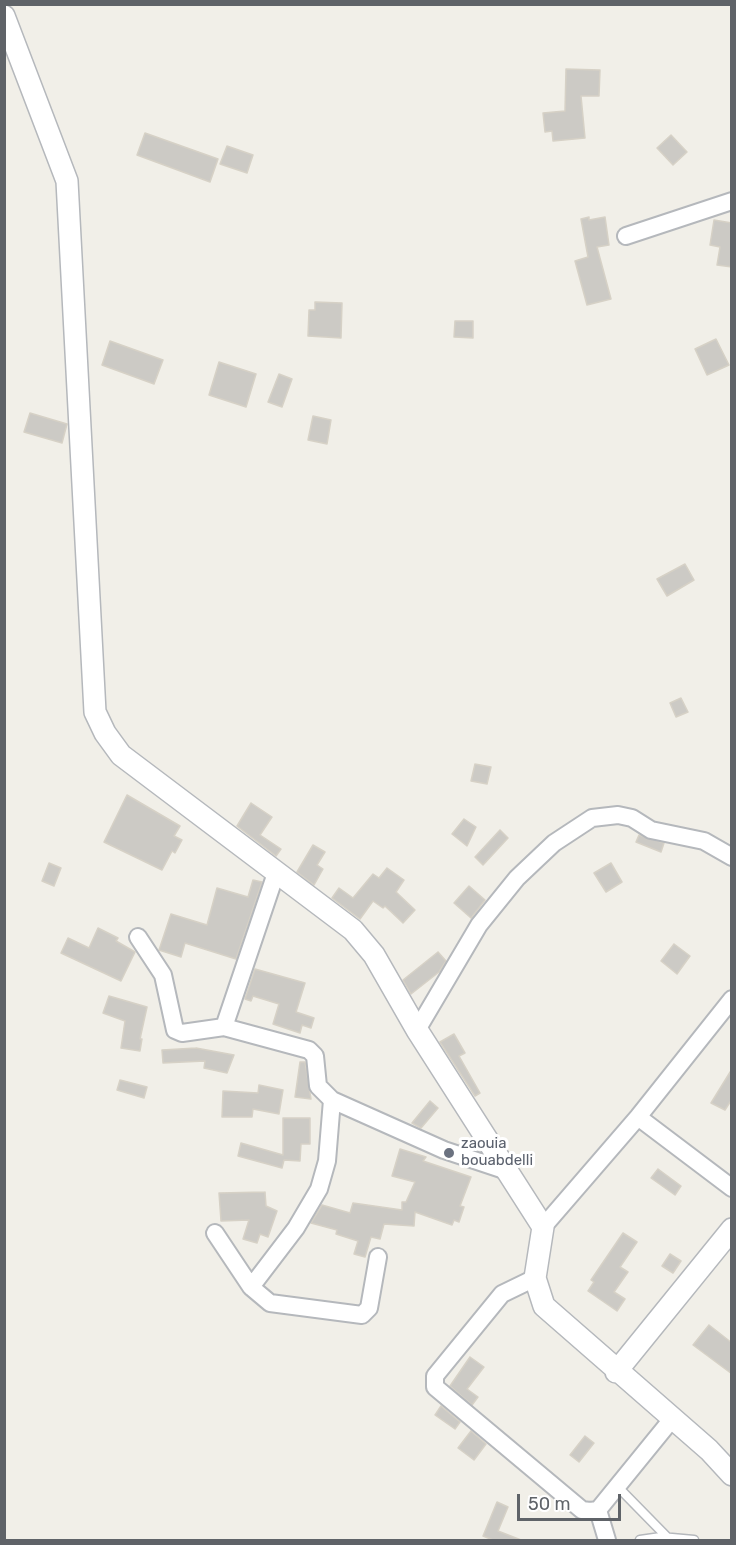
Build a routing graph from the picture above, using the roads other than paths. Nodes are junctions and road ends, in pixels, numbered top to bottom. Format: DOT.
graph roads {
  1 [pos="4,16"];
  2 [pos="732,201"];
  3 [pos="626,236"];
  4 [pos="732,857"];
  5 [pos="276,873"];
  6 [pos="138,937"];
  7 [pos="731,1000"];
  8 [pos="224,1027"];
  9 [pos="417,1030"];
  10 [pos="332,1100"];
  11 [pos="638,1118"];
  12 [pos="507,1171"];
  13 [pos="732,1188"];
  14 [pos="543,1227"];
  15 [pos="732,1229"];
  16 [pos="215,1233"];
  17 [pos="378,1257"];
  18 [pos="534,1278"];
  19 [pos="251,1287"];
  20 [pos="616,1372"];
  21 [pos="672,1419"];
  22 [pos="732,1475"];
  23 [pos="617,1486"];
  24 [pos="598,1509"];
  25 [pos="667,1537"];
  26 [pos="608,1540"];
  27 [pos="640,1540"];
  28 [pos="694,1540"];
  1 -- 5 [label="street"];
  2 -- 3 [label="street"];
  4 -- 9 [label="street"];
  5 -- 8 [label="street"];
  5 -- 9 [label="street"];
  6 -- 8 [label="street"];
  7 -- 11 [label="street"];
  8 -- 10 [label="street"];
  9 -- 12 [label="street"];
  10 -- 12 [label="street"];
  10 -- 19 [label="street"];
  11 -- 13 [label="street"];
  11 -- 14 [label="street"];
  12 -- 14 [label="street"];
  14 -- 18 [label="street"];
  15 -- 20 [label="street"];
  16 -- 19 [label="street"];
  17 -- 19 [label="street"];
  18 -- 20 [label="street"];
  18 -- 24 [label="street"];
  20 -- 21 [label="street"];
  21 -- 22 [label="street"];
  21 -- 23 [label="street"];
  23 -- 24 [label="street"];
  23 -- 25 [label="lane"];
  24 -- 26 [label="street"];
  25 -- 27 [label="lane"];
  25 -- 28 [label="lane"];
}
